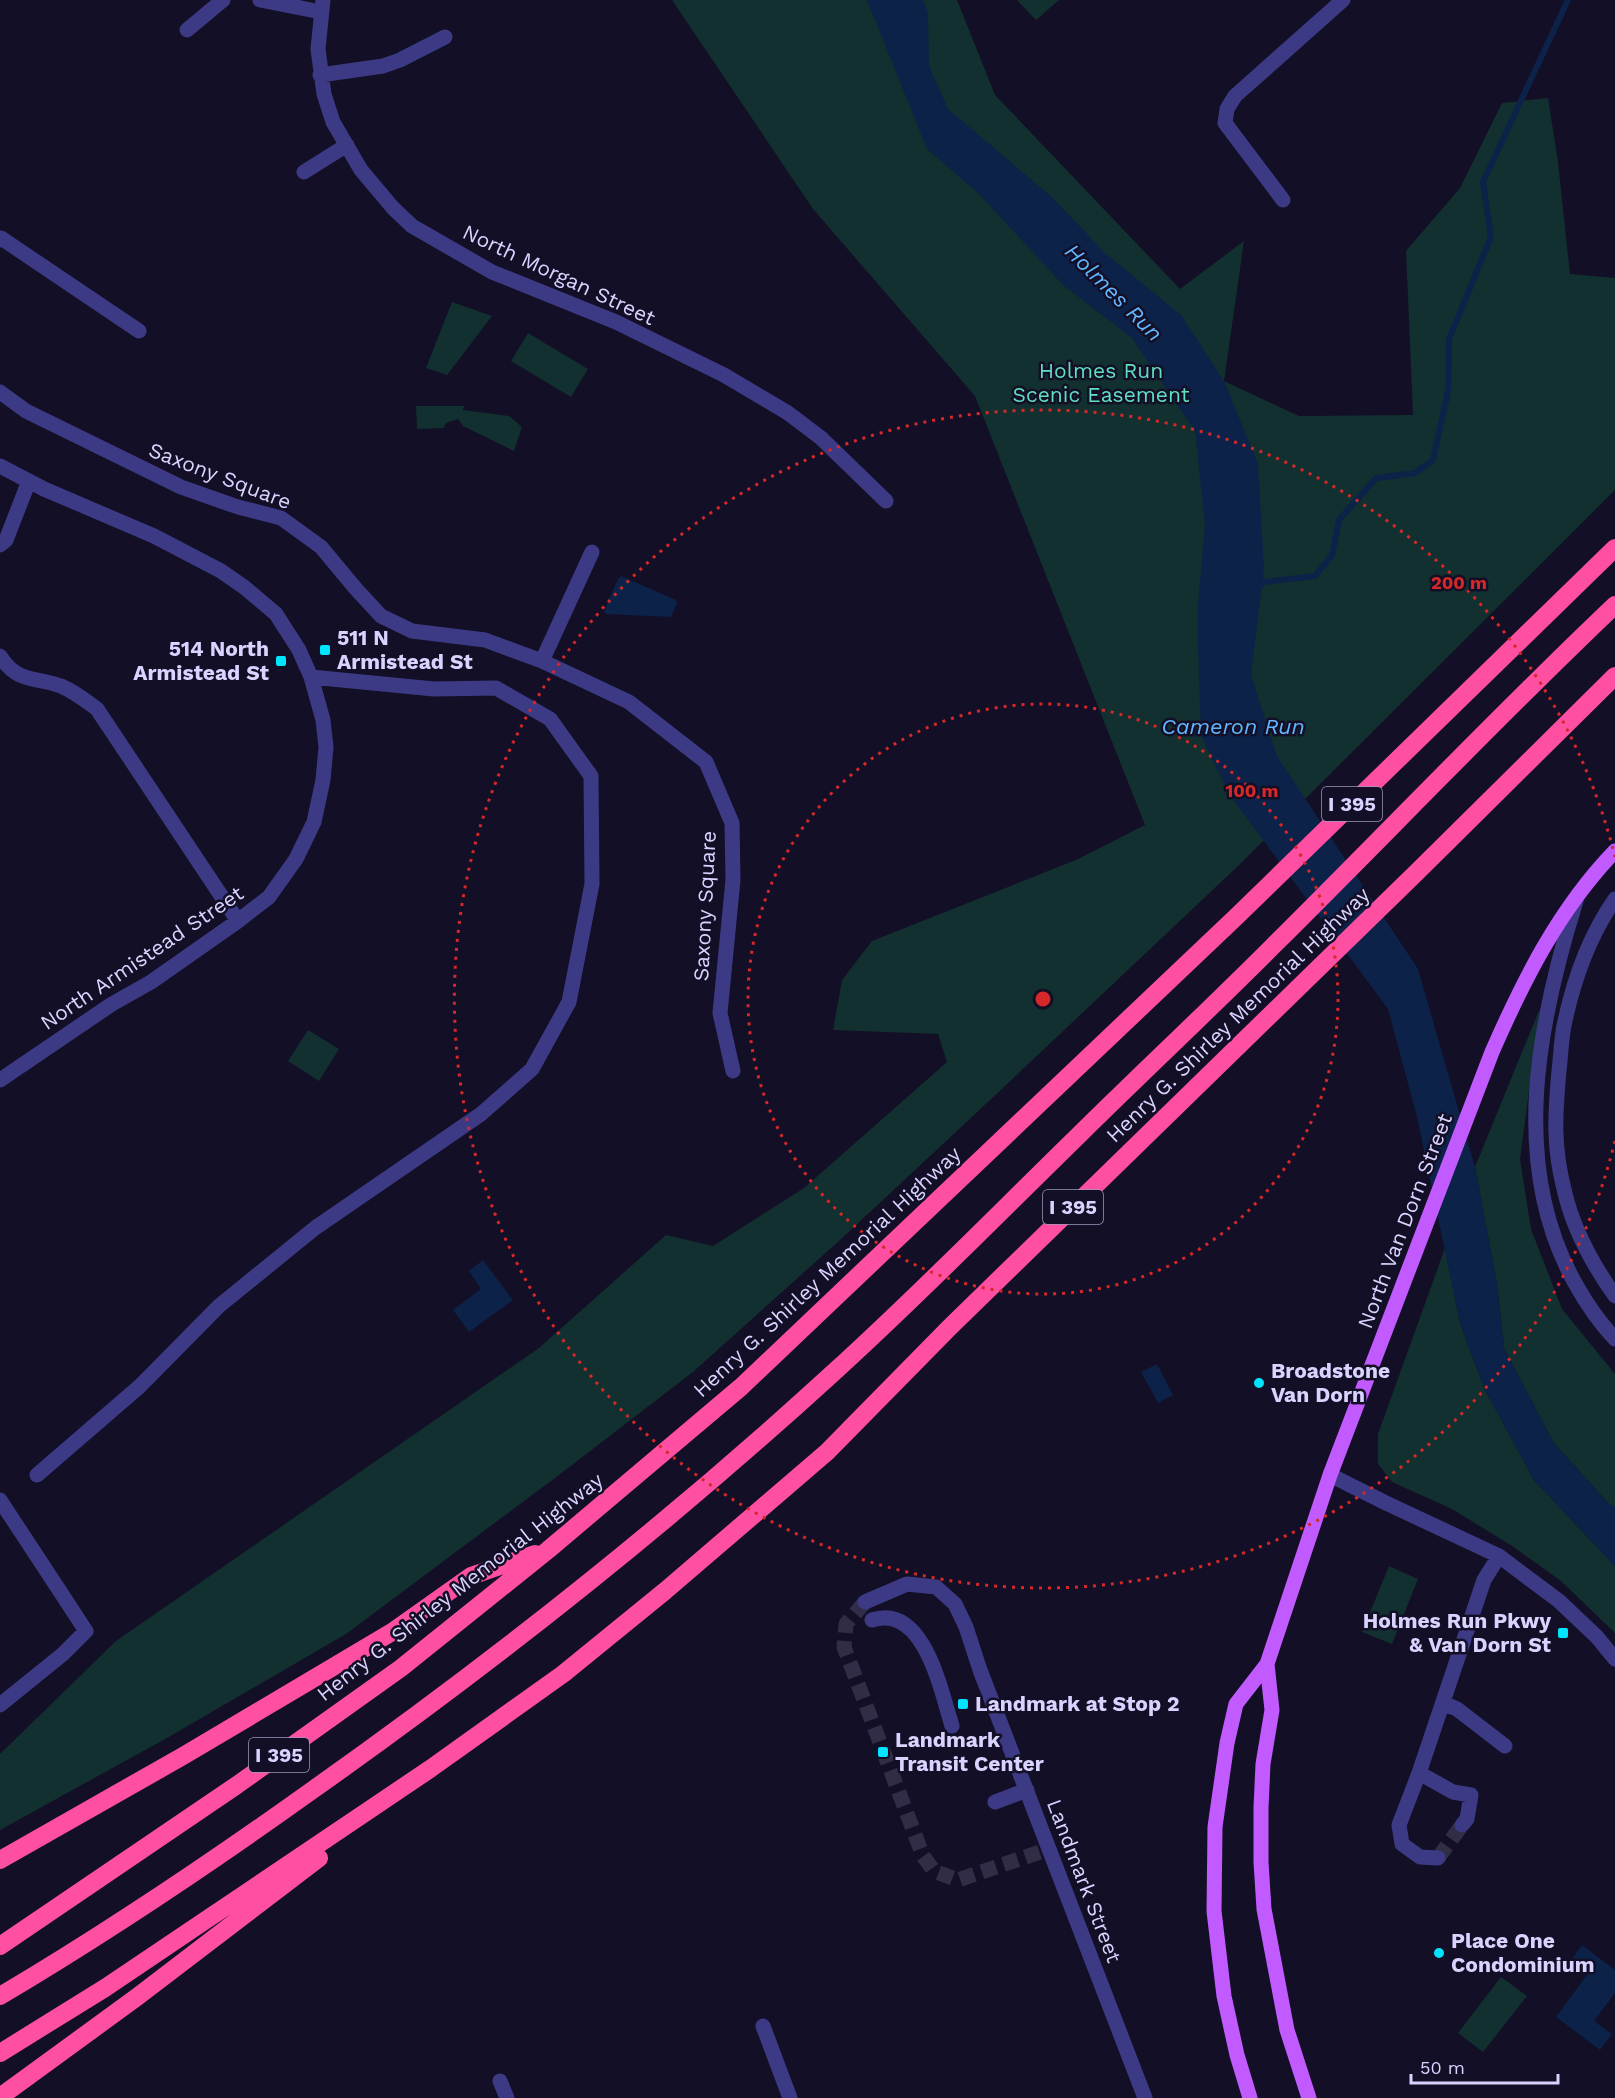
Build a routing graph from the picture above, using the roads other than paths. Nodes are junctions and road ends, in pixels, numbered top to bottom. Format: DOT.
graph roads {
  1 [pos="223,0"];
  2 [pos="260,0"];
  3 [pos="1343,0"];
  4 [pos="322,6"];
  5 [pos="187,30"];
  6 [pos="445,37"];
  7 [pos="320,75"];
  8 [pos="347,145"];
  9 [pos="304,172"];
  10 [pos="1283,200"];
  11 [pos="0,240"];
  12 [pos="139,331"];
  13 [pos="0,392"];
  14 [pos="0,466"];
  15 [pos="29,481"];
  16 [pos="886,501"];
  17 [pos="0,545"];
  18 [pos="1615,548"];
  19 [pos="592,552"];
  20 [pos="1615,605"];
  21 [pos="0,656"];
  22 [pos="542,661"];
  23 [pos="1615,676"];
  24 [pos="311,677"];
  25 [pos="1615,851"];
  26 [pos="1579,893"];
  27 [pos="1615,899"];
  28 [pos="238,921"];
  29 [pos="733,1071"];
  30 [pos="0,1080"];
  31 [pos="1615,1296"];
  32 [pos="1615,1339"];
  33 [pos="1330,1474"];
  34 [pos="37,1475"];
  35 [pos="0,1500"];
  36 [pos="548,1550"];
  37 [pos="1499,1556"];
  38 [pos="865,1602"];
  39 [pos="872,1620"];
  40 [pos="1615,1659"];
  41 [pos="1267,1664"];
  42 [pos="1443,1703"];
  43 [pos="0,1705"];
  44 [pos="509,1713"];
  45 [pos="952,1726"];
  46 [pos="1505,1746"];
  47 [pos="1419,1773"];
  48 [pos="1027,1790"];
  49 [pos="995,1802"];
  50 [pos="1462,1825"];
  51 [pos="1438,1858"];
  52 [pos="0,1860"];
  53 [pos="0,1946"];
  54 [pos="0,1996"];
  55 [pos="763,2026"];
  56 [pos="0,2053"];
  57 [pos="500,2081"];
  58 [pos="0,2097"];
  59 [pos="507,2098"];
  60 [pos="790,2098"];
  61 [pos="1145,2098"];
  62 [pos="1250,2098"];
  63 [pos="1309,2098"];
  1 -- 5 [label="street"];
  2 -- 4 [label="street"];
  3 -- 10 [label="street"];
  4 -- 7 [label="street, North Morgan Street"];
  6 -- 7 [label="street"];
  7 -- 8 [label="street, North Morgan Street"];
  8 -- 9 [label="street"];
  8 -- 16 [label="street, North Morgan Street"];
  11 -- 12 [label="street"];
  13 -- 22 [label="street, Saxony Square"];
  14 -- 15 [label="street, North Armistead Street"];
  15 -- 17 [label="street"];
  15 -- 24 [label="street, North Armistead Street"];
  18 -- 36 [label="highway, Henry G. Shirley Memorial Highway / I 395"];
  19 -- 22 [label="street"];
  20 -- 54 [label="highway"];
  21 -- 28 [label="street"];
  22 -- 29 [label="street, Saxony Square"];
  23 -- 44 [label="highway, Henry G. Shirley Memorial Highway / I 395"];
  24 -- 28 [label="street, North Armistead Street"];
  24 -- 34 [label="street"];
  25 -- 26 [label="main road, North Van Dorn Street"];
  26 -- 32 [label="street"];
  26 -- 33 [label="main road, North Van Dorn Street"];
  27 -- 31 [label="street"];
  28 -- 30 [label="street, North Armistead Street"];
  33 -- 37 [label="street"];
  33 -- 41 [label="main road, North Van Dorn Street"];
  35 -- 43 [label="street"];
  36 -- 52 [label="highway"];
  36 -- 53 [label="highway, Henry G. Shirley Memorial Highway / I 395"];
  37 -- 40 [label="street"];
  37 -- 42 [label="street"];
  38 -- 48 [label="street, Landmark Street"];
  39 -- 45 [label="street"];
  41 -- 62 [label="main road, North Van Dorn Street"];
  41 -- 63 [label="main road, North Van Dorn Street"];
  42 -- 46 [label="street"];
  42 -- 47 [label="street"];
  44 -- 56 [label="highway, Henry G. Shirley Memorial Highway / I 395"];
  44 -- 58 [label="highway"];
  47 -- 50 [label="street"];
  47 -- 51 [label="street"];
  48 -- 49 [label="street"];
  48 -- 61 [label="street, Landmark Street"];
  55 -- 60 [label="street"];
  57 -- 59 [label="street"];
}
